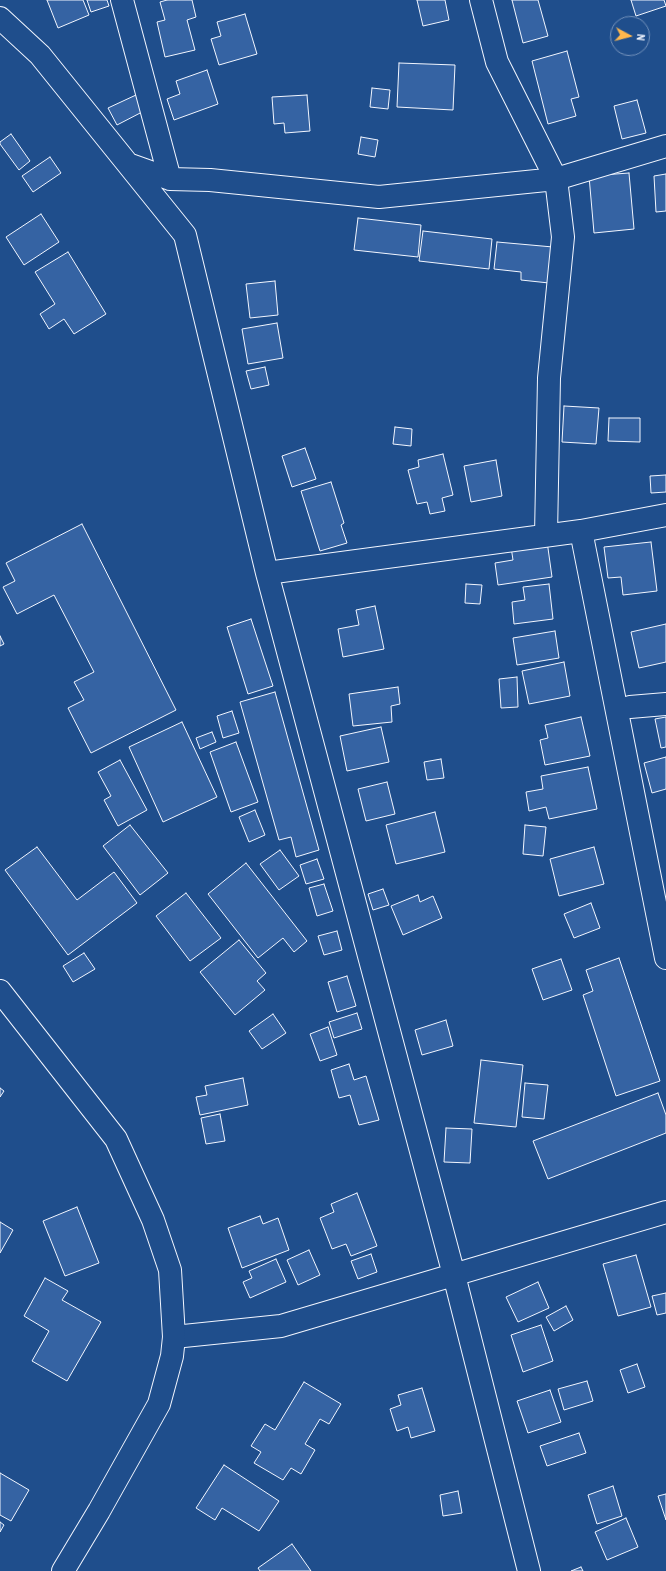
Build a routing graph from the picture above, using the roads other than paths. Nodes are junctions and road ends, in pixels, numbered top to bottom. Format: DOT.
graph roads {
  1 [pos="122,0"];
  2 [pos="481,0"];
  3 [pos="0,18"];
  4 [pos="666,146"];
  5 [pos="128,164"];
  6 [pos="170,179"];
  7 [pos="556,179"];
  8 [pos="666,515"];
  9 [pos="581,531"];
  10 [pos="546,535"];
  11 [pos="267,573"];
  12 [pos="666,704"];
  13 [pos="630,707"];
  14 [pos="666,958"];
  15 [pos="0,992"];
  16 [pos="666,1212"];
  17 [pos="454,1275"];
  18 [pos="174,1337"];
  19 [pos="63,1571"];
  20 [pos="529,1571"];
  1 -- 6 [label="main road"];
  2 -- 7 [label="main road"];
  3 -- 5 [label="main road"];
  4 -- 7 [label="main road"];
  5 -- 6 [label="main road"];
  5 -- 11 [label="main road"];
  6 -- 7 [label="main road"];
  7 -- 10 [label="main road"];
  8 -- 9 [label="main road"];
  9 -- 10 [label="main road"];
  9 -- 14 [label="main road"];
  10 -- 11 [label="main road"];
  11 -- 17 [label="main road"];
  12 -- 13 [label="main road"];
  15 -- 18 [label="main road"];
  16 -- 17 [label="main road"];
  17 -- 18 [label="main road"];
  17 -- 20 [label="main road"];
  18 -- 19 [label="main road"];
}
